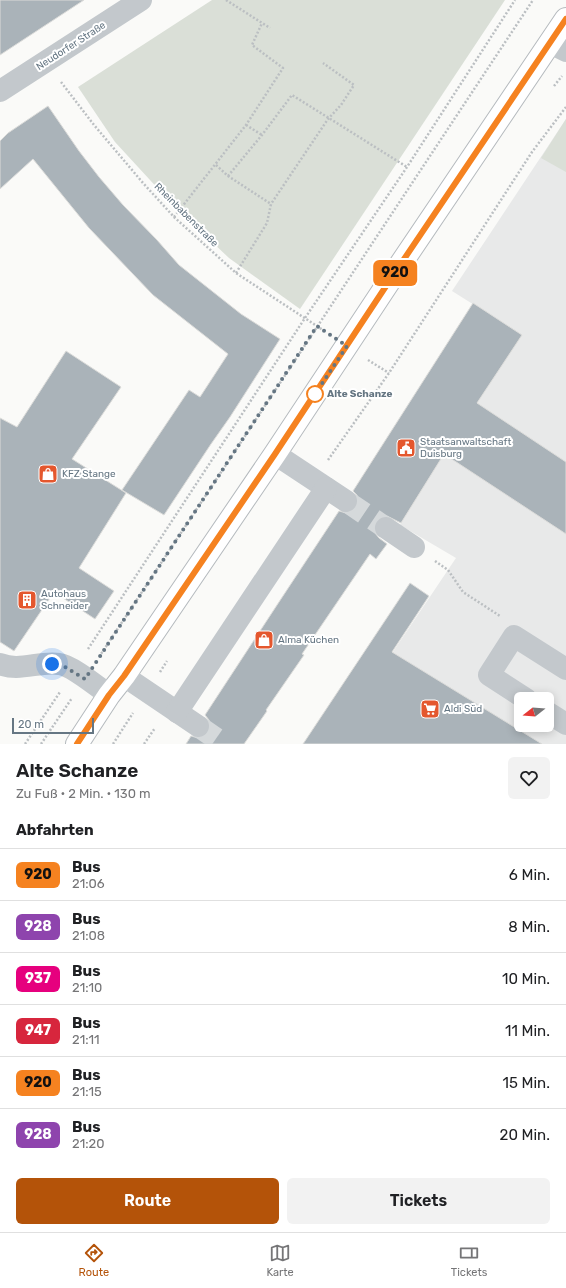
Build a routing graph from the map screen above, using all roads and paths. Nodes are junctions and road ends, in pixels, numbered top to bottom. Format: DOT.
graph roads {
  1 [pos="141,0"];
  2 [pos="226,0"];
  3 [pos="516,0"];
  4 [pos="533,0"];
  5 [pos="566,19"];
  6 [pos="262,23"];
  7 [pos="270,28"];
  8 [pos="558,47"];
  9 [pos="48,61"];
  10 [pos="323,63"];
  11 [pos="0,91"];
  12 [pos="566,107"];
  13 [pos="328,119"];
  14 [pos="246,125"];
  15 [pos="262,135"];
  16 [pos="216,165"];
  17 [pos="407,167"];
  18 [pos="228,176"];
  19 [pos="271,204"];
  20 [pos="174,217"];
  21 [pos="236,273"];
  22 [pos="305,318"];
  23 [pos="317,326"];
  24 [pos="347,346"];
  25 [pos="275,454"];
  26 [pos="320,484"];
  27 [pos="346,501"];
  28 [pos="386,528"];
  29 [pos="414,547"];
  30 [pos="514,636"];
  31 [pos="0,664"];
  32 [pos="566,669"];
  33 [pos="79,675"];
  34 [pos="124,676"];
  35 [pos="515,692"];
  36 [pos="109,695"];
  37 [pos="177,712"];
  38 [pos="554,716"];
  39 [pos="566,724"];
  40 [pos="198,726"];
  41 [pos="25,744"];
  42 [pos="41,744"];
  43 [pos="77,744"];
  1 -- 9 [label="street, Neudorfer Straße"];
  2 -- 6 [label="path"];
  3 -- 17 [label="path"];
  4 -- 23 [label="path"];
  5 -- 8 [label="main road"];
  6 -- 7 [label="path"];
  6 -- 14 [label="path"];
  8 -- 24 [label="main road"];
  9 -- 11 [label="street, Neudorfer Straße"];
  9 -- 20 [label="path, Rheinbabenstraße"];
  10 -- 13 [label="path"];
  12 -- 26 [label="path"];
  13 -- 15 [label="path"];
  13 -- 17 [label="path"];
  13 -- 19 [label="path"];
  14 -- 15 [label="path"];
  14 -- 16 [label="path"];
  15 -- 18 [label="path"];
  16 -- 18 [label="path"];
  16 -- 20 [label="path"];
  17 -- 22 [label="path"];
  18 -- 19 [label="path"];
  19 -- 21 [label="path"];
  20 -- 21 [label="path, Rheinbabenstraße"];
  21 -- 22 [label="path, Rheinbabenstraße"];
  22 -- 23 [label="path, Rheinbabenstraße"];
  22 -- 33 [label="path"];
  23 -- 24 [label="path, Rheinbabenstraße"];
  23 -- 33 [label="path"];
  24 -- 25 [label="main road"];
  25 -- 26 [label="street"];
  25 -- 34 [label="main road"];
  26 -- 27 [label="street"];
  26 -- 37 [label="street"];
  28 -- 29 [label="street"];
  29 -- 30 [label="path"];
  30 -- 32 [label="street"];
  30 -- 35 [label="street"];
  31 -- 33 [label="street"];
  33 -- 36 [label="street"];
  33 -- 41 [label="path"];
  33 -- 42 [label="path"];
  34 -- 36 [label="main road"];
  34 -- 37 [label="street"];
  36 -- 43 [label="main road"];
  37 -- 40 [label="street"];
  38 -- 39 [label="street"];
}
